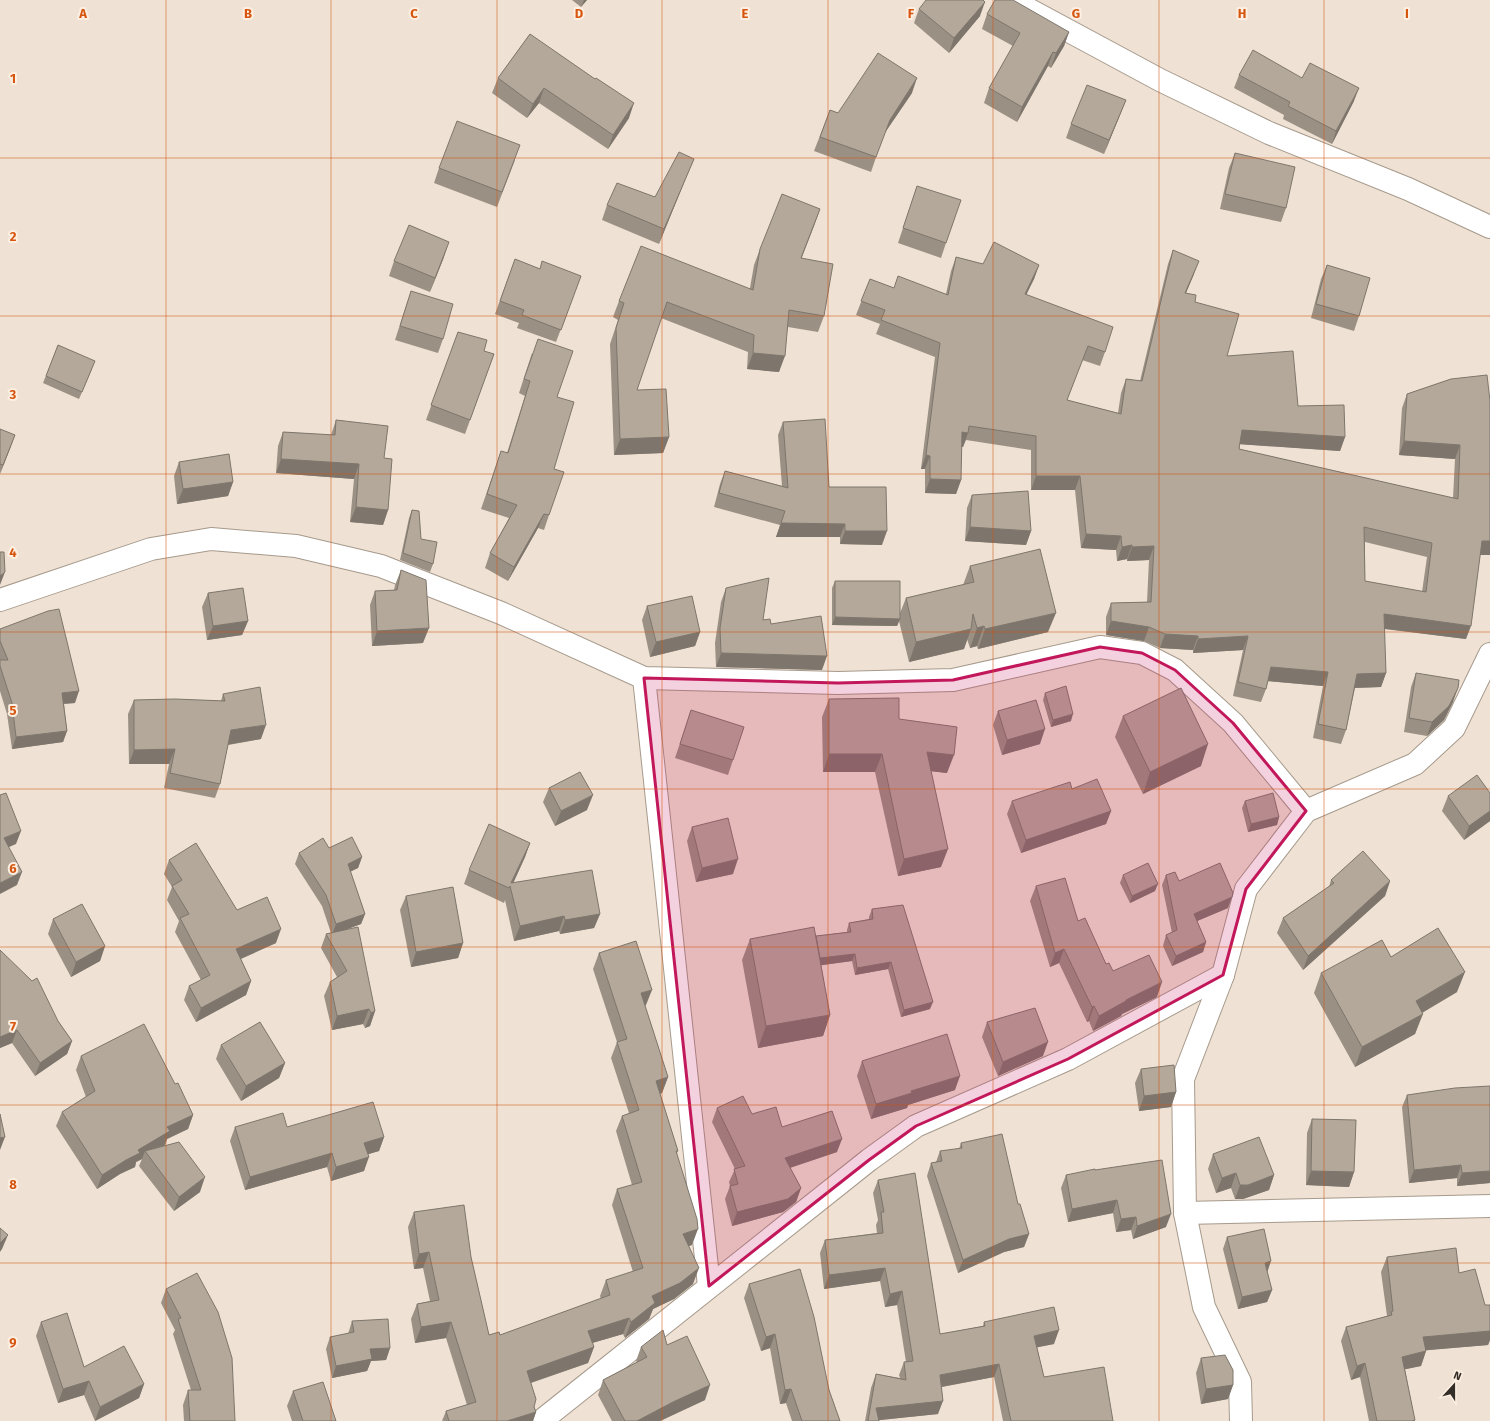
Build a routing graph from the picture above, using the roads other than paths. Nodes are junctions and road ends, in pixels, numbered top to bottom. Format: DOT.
graph roads {
  1 [pos="1014,0"];
  2 [pos="1490,227"];
  3 [pos="0,600"];
  4 [pos="1490,654"];
  5 [pos="644,678"];
  6 [pos="1306,811"];
  7 [pos="1223,975"];
  8 [pos="1490,1206"];
  9 [pos="1185,1213"];
  10 [pos="708,1286"];
  11 [pos="541,1421"];
  12 [pos="1242,1421"];
  1 -- 2 [label="street"];
  3 -- 5 [label="street"];
  4 -- 6 [label="street"];
  5 -- 6 [label="street"];
  5 -- 10 [label="street"];
  6 -- 7 [label="street"];
  7 -- 9 [label="street"];
  7 -- 10 [label="street"];
  8 -- 9 [label="street"];
  9 -- 12 [label="street"];
  10 -- 11 [label="street"];
}
